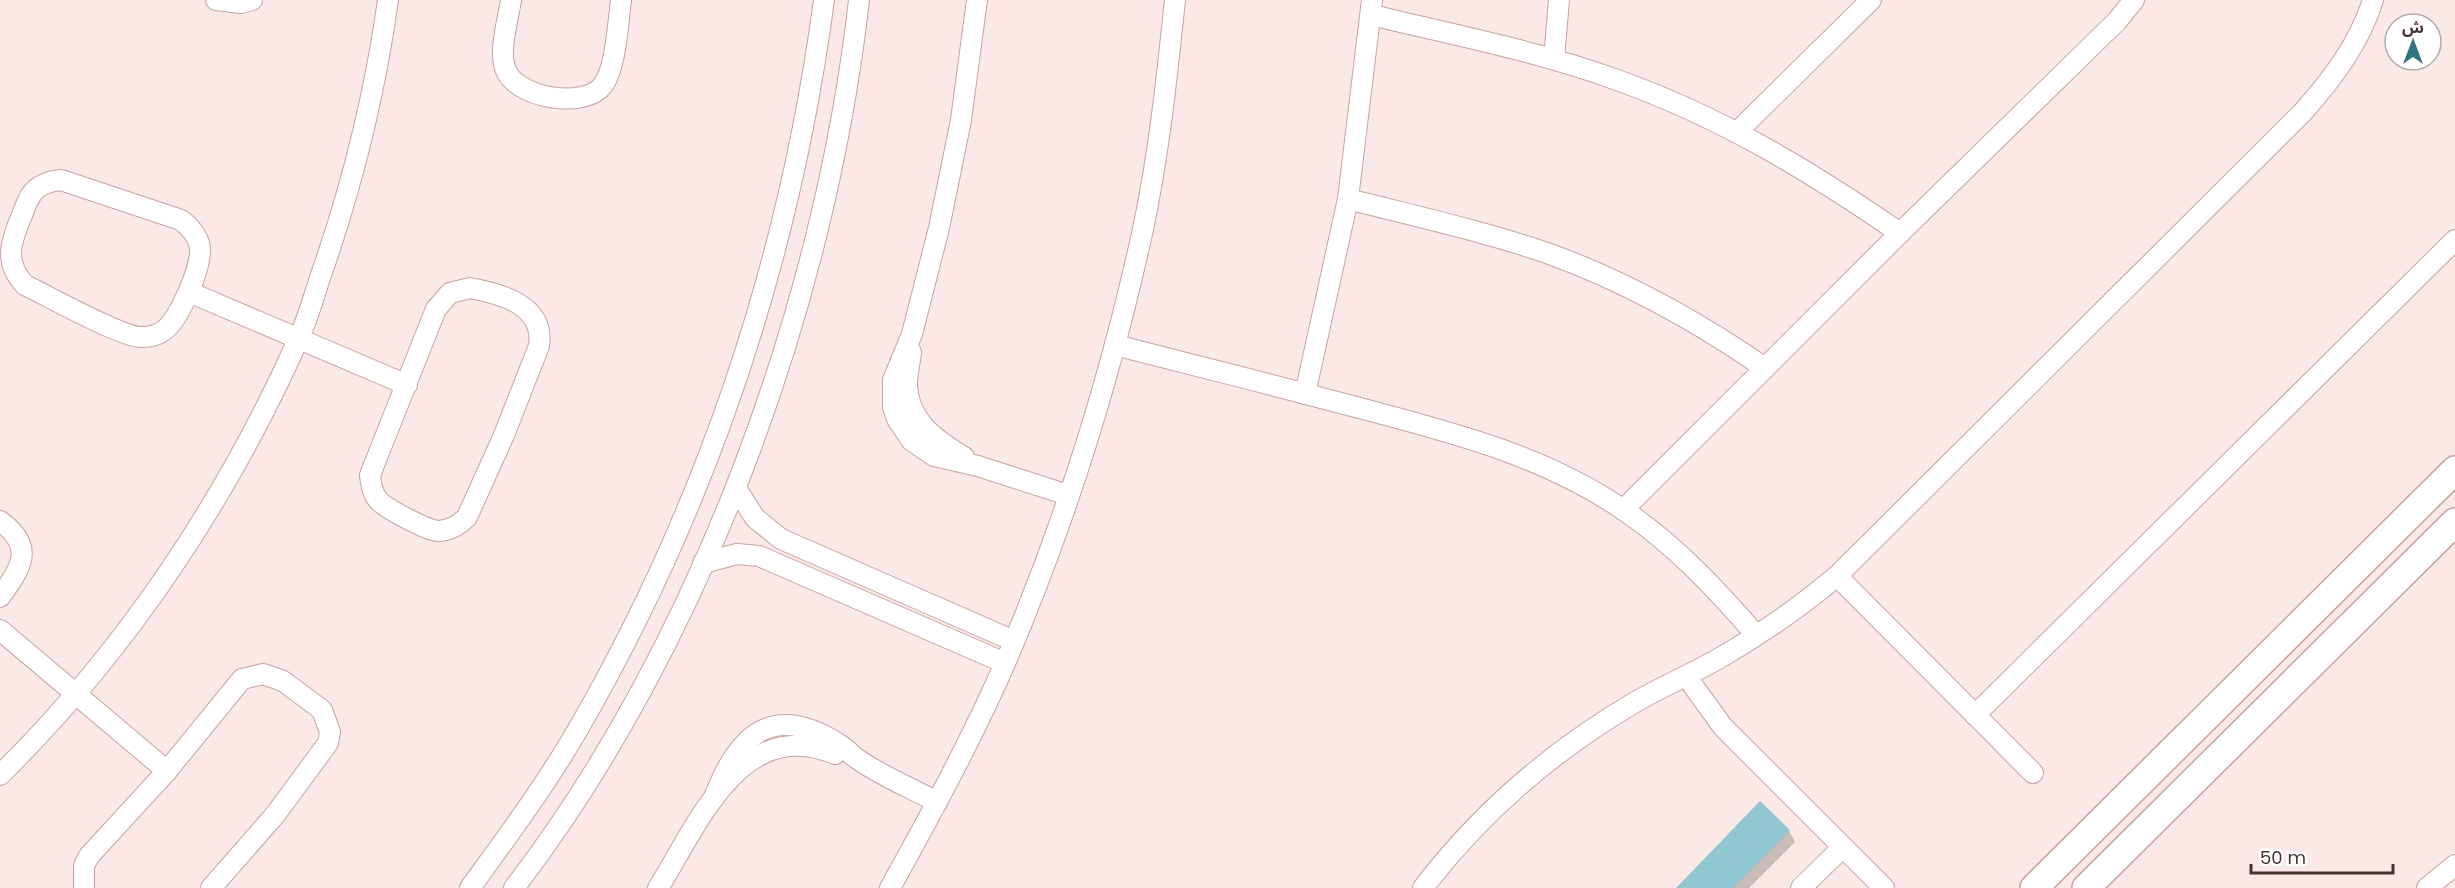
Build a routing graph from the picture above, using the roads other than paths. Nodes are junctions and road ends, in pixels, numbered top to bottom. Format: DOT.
graph roads {
  1 [pos="216,0"];
  2 [pos="252,0"];
  3 [pos="388,0"];
  4 [pos="511,0"];
  5 [pos="621,0"];
  6 [pos="824,0"];
  7 [pos="859,0"];
  8 [pos="977,0"];
  9 [pos="1175,0"];
  10 [pos="1558,0"];
  11 [pos="1870,0"];
  12 [pos="2134,0"];
  13 [pos="2373,0"];
  14 [pos="1372,7"];
  15 [pos="1554,60"];
  16 [pos="1738,131"];
  17 [pos="1348,199"];
  18 [pos="1899,233"];
  19 [pos="2455,240"];
  20 [pos="189,291"];
  21 [pos="299,339"];
  22 [pos="1114,345"];
  23 [pos="1765,368"];
  24 [pos="407,385"];
  25 [pos="1305,394"];
  26 [pos="2455,470"];
  27 [pos="736,488"];
  28 [pos="1068,495"];
  29 [pos="1623,510"];
  30 [pos="0,522"];
  31 [pos="2455,522"];
  32 [pos="703,563"];
  33 [pos="866,576"];
  34 [pos="1837,576"];
  35 [pos="0,597"];
  36 [pos="856,598"];
  37 [pos="2324,601"];
  38 [pos="0,630"];
  39 [pos="1756,635"];
  40 [pos="1014,641"];
  41 [pos="1005,663"];
  42 [pos="1686,676"];
  43 [pos="77,693"];
  44 [pos="2274,702"];
  45 [pos="1975,715"];
  46 [pos="167,771"];
  47 [pos="2033,773"];
  48 [pos="0,775"];
  49 [pos="938,802"];
  50 [pos="1842,848"];
  51 [pos="2455,865"];
  52 [pos="84,888"];
  53 [pos="211,888"];
  54 [pos="470,888"];
  55 [pos="514,888"];
  56 [pos="658,888"];
  57 [pos="890,888"];
  58 [pos="1423,888"];
  59 [pos="1801,888"];
  60 [pos="1884,888"];
  61 [pos="2034,888"];
  62 [pos="2086,888"];
  63 [pos="2427,888"];
  1 -- 2 [label="street"];
  3 -- 21 [label="street"];
  4 -- 5 [label="street"];
  6 -- 54 [label="street"];
  7 -- 27 [label="street"];
  8 -- 28 [label="street"];
  9 -- 22 [label="street"];
  10 -- 15 [label="street"];
  11 -- 16 [label="street"];
  12 -- 18 [label="street"];
  13 -- 34 [label="street"];
  14 -- 15 [label="street"];
  14 -- 17 [label="street"];
  15 -- 16 [label="street"];
  16 -- 18 [label="street"];
  17 -- 23 [label="street"];
  17 -- 25 [label="street"];
  18 -- 23 [label="street"];
  19 -- 45 [label="street"];
  20 -- 20 [label="street"];
  20 -- 21 [label="street"];
  21 -- 24 [label="street"];
  21 -- 43 [label="street"];
  22 -- 25 [label="street"];
  22 -- 28 [label="street"];
  23 -- 29 [label="street"];
  24 -- 24 [label="street"];
  25 -- 29 [label="street"];
  26 -- 37 [label="street"];
  27 -- 32 [label="street"];
  27 -- 33 [label="street"];
  28 -- 40 [label="street"];
  29 -- 39 [label="street"];
  30 -- 35 [label="street"];
  31 -- 44 [label="street"];
  32 -- 36 [label="street"];
  32 -- 55 [label="street"];
  33 -- 36 [label="street"];
  33 -- 40 [label="street"];
  34 -- 39 [label="street"];
  34 -- 45 [label="street"];
  36 -- 41 [label="street"];
  37 -- 44 [label="street"];
  37 -- 61 [label="street"];
  38 -- 43 [label="street"];
  39 -- 42 [label="street"];
  40 -- 41 [label="street"];
  41 -- 49 [label="street"];
  42 -- 50 [label="street"];
  42 -- 58 [label="street"];
  43 -- 46 [label="street"];
  43 -- 48 [label="street"];
  44 -- 62 [label="street"];
  45 -- 47 [label="street"];
  46 -- 52 [label="street"];
  46 -- 53 [label="street"];
  49 -- 56 [label="street"];
  49 -- 57 [label="street"];
  50 -- 59 [label="street"];
  50 -- 60 [label="street"];
  51 -- 63 [label="street"];
}
